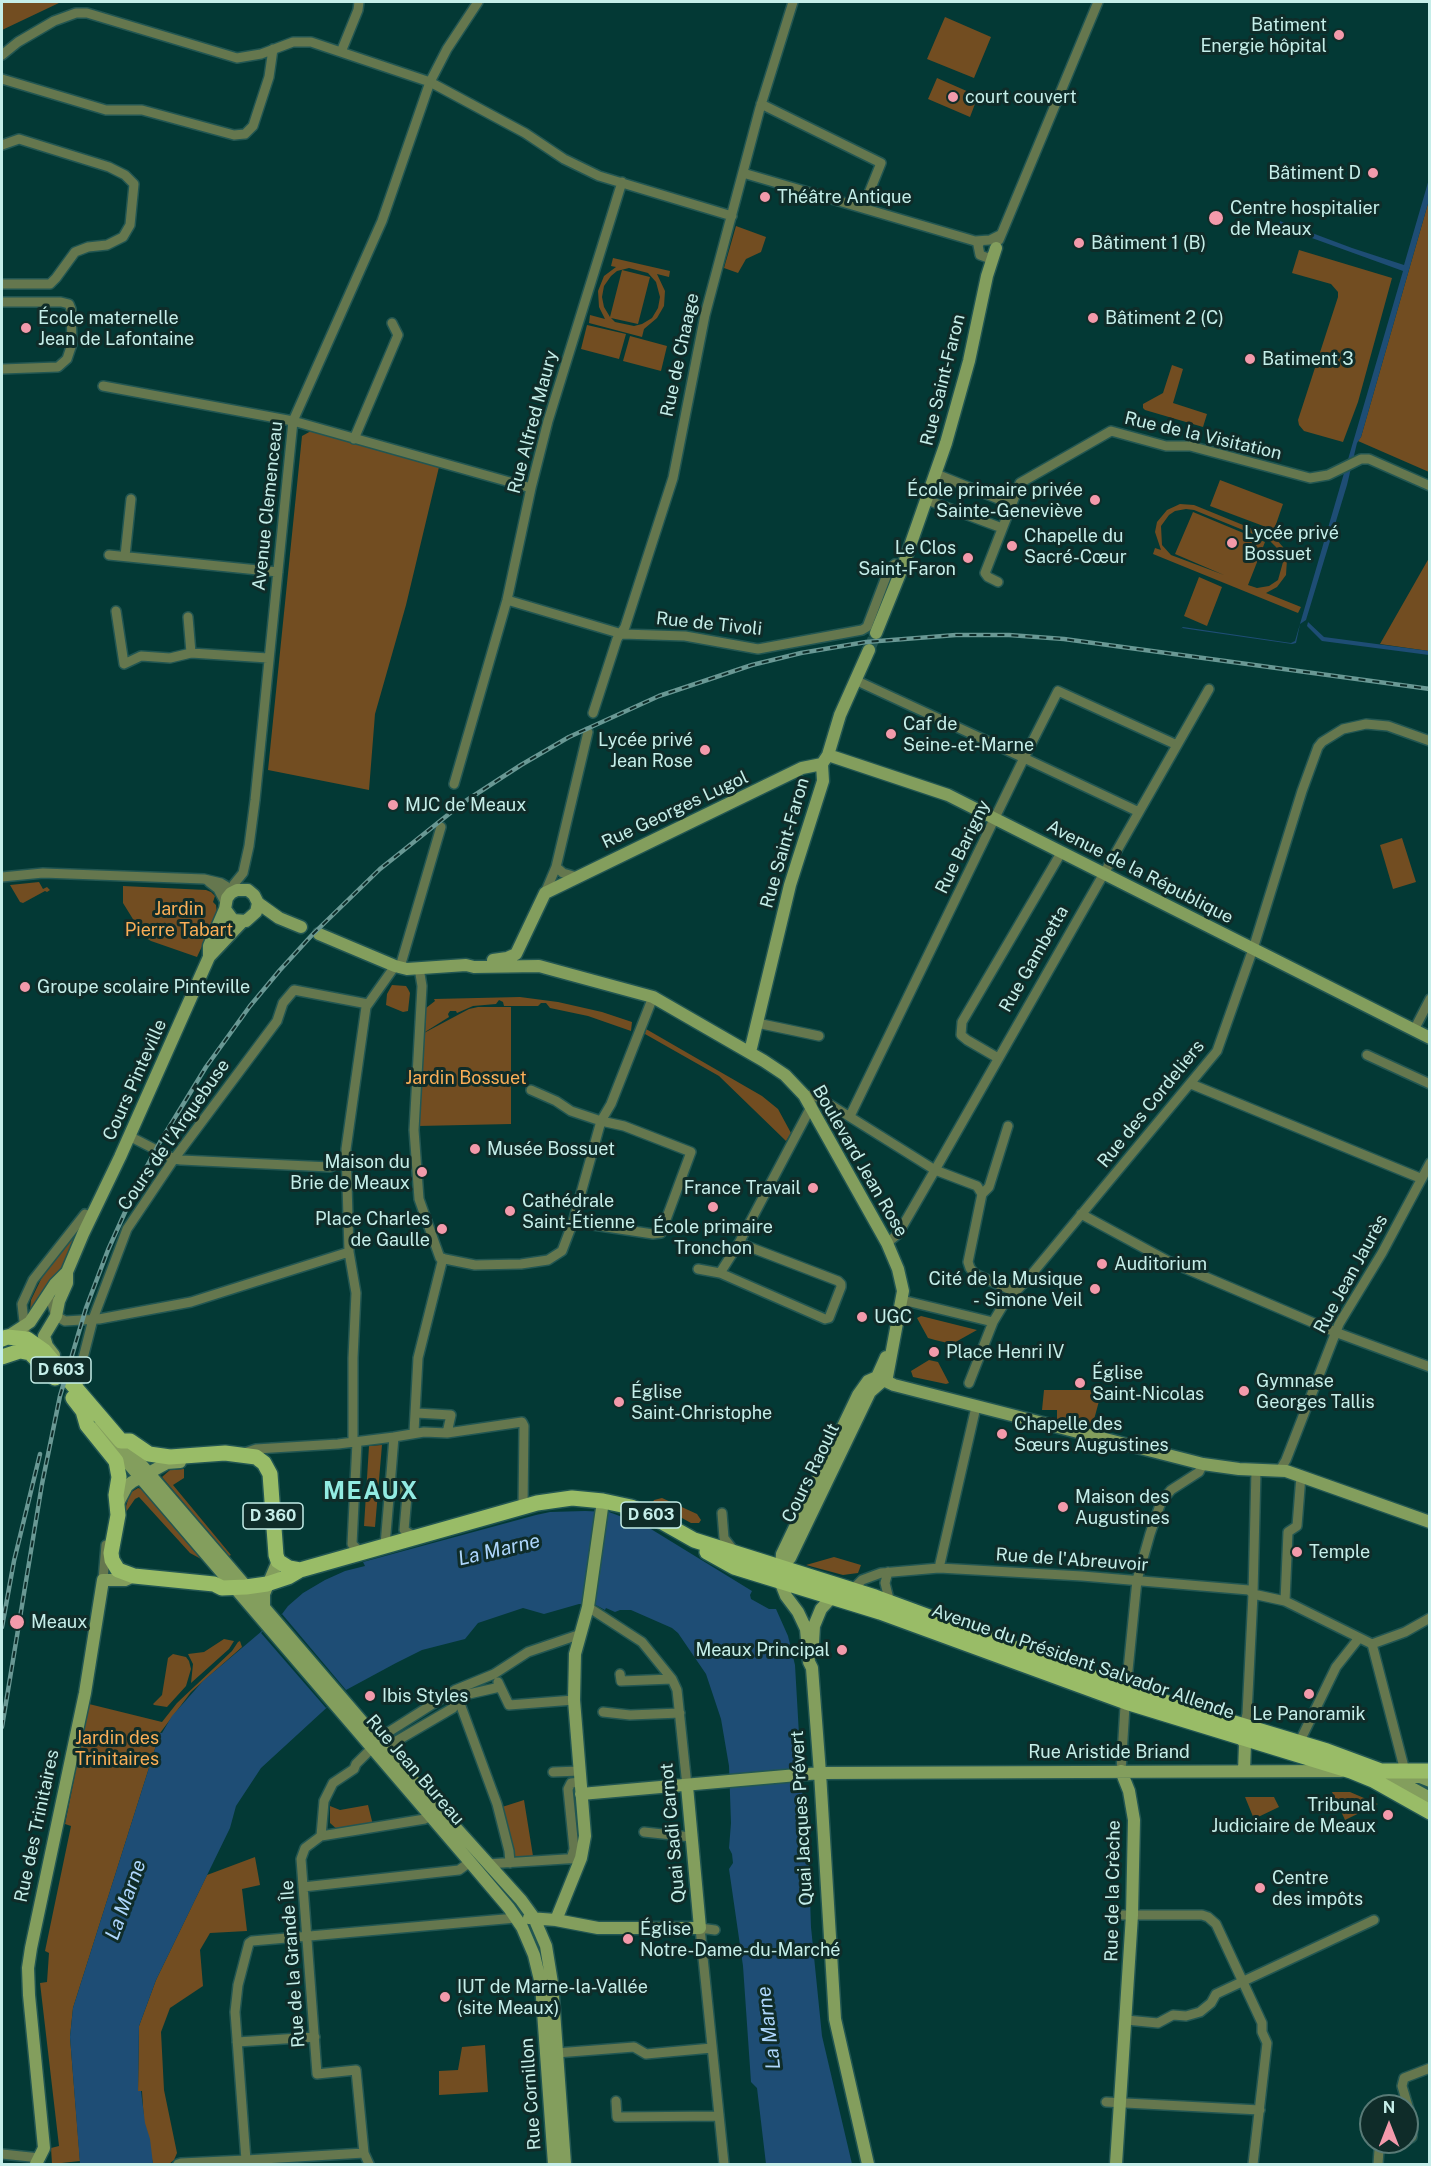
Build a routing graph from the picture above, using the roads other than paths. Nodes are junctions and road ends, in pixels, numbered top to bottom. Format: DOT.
graph roads {
  1 [pos="359,2"];
  2 [pos="478,2"];
  3 [pos="793,2"];
  4 [pos="1098,2"];
  5 [pos="273,49"];
  6 [pos="341,52"];
  7 [pos="2,55"];
  8 [pos="2,79"];
  9 [pos="430,82"];
  10 [pos="761,104"];
  11 [pos="2,145"];
  12 [pos="743,173"];
  13 [pos="622,182"];
  14 [pos="863,208"];
  15 [pos="732,216"];
  16 [pos="988,251"];
  17 [pos="2,284"];
  18 [pos="2,302"];
  19 [pos="392,323"];
  20 [pos="2,369"];
  21 [pos="103,386"];
  22 [pos="292,422"];
  23 [pos="354,439"];
  24 [pos="936,474"];
  25 [pos="1430,486"];
  26 [pos="531,488"];
  27 [pos="131,499"];
  28 [pos="927,500"];
  29 [pos="1011,504"];
  30 [pos="1002,528"];
  31 [pos="109,555"];
  32 [pos="125,556"];
  33 [pos="903,566"];
  34 [pos="278,572"];
  35 [pos="998,582"];
  36 [pos="507,600"];
  37 [pos="116,611"];
  38 [pos="188,617"];
  39 [pos="876,633"];
  40 [pos="622,634"];
  41 [pos="868,650"];
  42 [pos="191,654"];
  43 [pos="268,658"];
  44 [pos="855,680"];
  45 [pos="1209,689"];
  46 [pos="593,713"];
  47 [pos="588,732"];
  48 [pos="1430,741"];
  49 [pos="1177,745"];
  50 [pos="1024,758"];
  51 [pos="825,760"];
  52 [pos="454,784"];
  53 [pos="1139,812"];
  54 [pos="995,819"];
  55 [pos="441,827"];
  56 [pos="1061,853"];
  57 [pos="556,867"];
  58 [pos="243,873"];
  59 [pos="1103,873"];
  60 [pos="2,877"];
  61 [pos="577,877"];
  62 [pos="208,880"];
  63 [pos="248,890"];
  64 [pos="545,893"];
  65 [pos="229,894"];
  66 [pos="258,903"];
  67 [pos="279,918"];
  68 [pos="246,921"];
  69 [pos="301,927"];
  70 [pos="319,934"];
  71 [pos="1253,949"];
  72 [pos="209,957"];
  73 [pos="466,965"];
  74 [pos="398,967"];
  75 [pos="419,968"];
  76 [pos="653,997"];
  77 [pos="1430,999"];
  78 [pos="368,1004"];
  79 [pos="758,1023"];
  80 [pos="1413,1030"];
  81 [pos="819,1036"];
  82 [pos="1430,1038"];
  83 [pos="750,1052"];
  84 [pos="1367,1055"];
  85 [pos="998,1058"];
  86 [pos="1191,1084"];
  87 [pos="1430,1084"];
  88 [pos="531,1090"];
  89 [pos="804,1095"];
  90 [pos="812,1105"];
  91 [pos="850,1116"];
  92 [pos="601,1121"];
  93 [pos="1008,1126"];
  94 [pos="129,1136"];
  95 [pos="174,1159"];
  96 [pos="346,1161"];
  97 [pos="1430,1163"];
  98 [pos="936,1170"];
  99 [pos="1420,1178"];
  100 [pos="982,1194"];
  101 [pos="1081,1214"];
  102 [pos="91,1217"];
  103 [pos="573,1222"];
  104 [pos="887,1243"];
  105 [pos="738,1244"];
  106 [pos="349,1252"];
  107 [pos="442,1258"];
  108 [pos="698,1269"];
  109 [pos="720,1273"];
  110 [pos="64,1276"];
  111 [pos="1015,1292"];
  112 [pos="902,1300"];
  113 [pos="51,1301"];
  114 [pos="56,1316"];
  115 [pos="93,1319"];
  116 [pos="992,1324"];
  117 [pos="47,1328"];
  118 [pos="1335,1332"];
  119 [pos="25,1339"];
  120 [pos="3,1342"];
  121 [pos="2,1357"];
  122 [pos="1430,1367"];
  123 [pos="879,1379"];
  124 [pos="79,1383"];
  125 [pos="969,1383"];
  126 [pos="976,1407"];
  127 [pos="87,1408"];
  128 [pos="416,1413"];
  129 [pos="414,1432"];
  130 [pos="447,1433"];
  131 [pos="394,1437"];
  132 [pos="121,1441"];
  133 [pos="355,1442"];
  134 [pos="286,1448"];
  135 [pos="238,1455"];
  136 [pos="1203,1464"];
  137 [pos="269,1470"];
  138 [pos="1256,1470"];
  139 [pos="1280,1470"];
  140 [pos="145,1475"];
  141 [pos="1301,1476"];
  142 [pos="390,1486"];
  143 [pos="117,1506"];
  144 [pos="523,1507"];
  145 [pos="602,1508"];
  146 [pos="722,1513"];
  147 [pos="1430,1522"];
  148 [pos="414,1536"];
  149 [pos="694,1540"];
  150 [pos="385,1545"];
  151 [pos="360,1552"];
  152 [pos="738,1555"];
  153 [pos="278,1562"];
  154 [pos="939,1568"];
  155 [pos="300,1570"];
  156 [pos="888,1572"];
  157 [pos="780,1575"];
  158 [pos="134,1576"];
  159 [pos="103,1580"];
  160 [pos="1137,1580"];
  161 [pos="267,1584"];
  162 [pos="234,1588"];
  163 [pos="852,1590"];
  164 [pos="1253,1594"];
  165 [pos="832,1597"];
  166 [pos="1285,1601"];
  167 [pos="896,1605"];
  168 [pos="588,1606"];
  169 [pos="262,1612"];
  170 [pos="1430,1618"];
  171 [pos="580,1634"];
  172 [pos="1359,1638"];
  173 [pos="1372,1644"];
  174 [pos="812,1668"];
  175 [pos="494,1674"];
  176 [pos="620,1674"];
  177 [pos="672,1679"];
  178 [pos="500,1687"];
  179 [pos="454,1690"];
  180 [pos="1126,1696"];
  181 [pos="574,1700"];
  182 [pos="457,1701"];
  183 [pos="603,1712"];
  184 [pos="680,1713"];
  185 [pos="1243,1732"];
  186 [pos="1299,1743"];
  187 [pos="376,1745"];
  188 [pos="1121,1771"];
  189 [pos="1244,1771"];
  190 [pos="1351,1771"];
  191 [pos="1381,1771"];
  192 [pos="1405,1771"];
  193 [pos="1430,1771"];
  194 [pos="553,1772"];
  195 [pos="820,1773"];
  196 [pos="1430,1781"];
  197 [pos="581,1782"];
  198 [pos="687,1786"];
  199 [pos="1430,1798"];
  200 [pos="1430,1812"];
  201 [pos="430,1816"];
  202 [pos="644,1832"];
  203 [pos="321,1836"];
  204 [pos="691,1837"];
  205 [pos="576,1858"];
  206 [pos="470,1862"];
  207 [pos="510,1863"];
  208 [pos="487,1864"];
  209 [pos="303,1887"];
  210 [pos="1127,1915"];
  211 [pos="516,1918"];
  212 [pos="534,1918"];
  213 [pos="556,1920"];
  214 [pos="1374,1920"];
  215 [pos="700,1928"];
  216 [pos="715,1930"];
  217 [pos="308,1936"];
  218 [pos="1243,1981"];
  219 [pos="1126,2020"];
  220 [pos="315,2037"];
  221 [pos="237,2042"];
  222 [pos="712,2048"];
  223 [pos="556,2053"];
  224 [pos="1430,2068"];
  225 [pos="1404,2094"];
  226 [pos="616,2101"];
  227 [pos="1112,2102"];
  228 [pos="1260,2110"];
  229 [pos="718,2116"];
  230 [pos="364,2153"];
  231 [pos="2,2154"];
  232 [pos="246,2160"];
  233 [pos="38,2161"];
  234 [pos="178,2164"];
  235 [pos="369,2164"];
  236 [pos="554,2164"];
  237 [pos="565,2164"];
  238 [pos="724,2164"];
  239 [pos="868,2164"];
  240 [pos="1116,2164"];
  241 [pos="1253,2164"];
  1 -- 6 [label="street"];
  2 -- 9 [label="street, Avenue Clemenceau"];
  3 -- 10 [label="street, Rue de Chaage"];
  4 -- 16 [label="street"];
  5 -- 6 [label="street"];
  5 -- 7 [label="street"];
  5 -- 8 [label="street"];
  6 -- 9 [label="street"];
  9 -- 13 [label="street"];
  9 -- 22 [label="street, Avenue Clemenceau"];
  10 -- 12 [label="street, Rue de Chaage"];
  10 -- 14 [label="street"];
  11 -- 17 [label="street"];
  12 -- 14 [label="street"];
  12 -- 15 [label="street, Rue de Chaage"];
  13 -- 15 [label="street"];
  13 -- 26 [label="street, Rue Alfred Maury"];
  14 -- 16 [label="street"];
  15 -- 40 [label="street, Rue de Chaage"];
  16 -- 24 [label="main road, Rue Saint-Faron"];
  18 -- 20 [label="street"];
  19 -- 23 [label="street"];
  21 -- 22 [label="street"];
  22 -- 23 [label="street"];
  22 -- 34 [label="street, Avenue Clemenceau"];
  23 -- 26 [label="street"];
  24 -- 28 [label="main road, Rue Saint-Faron"];
  24 -- 29 [label="street"];
  25 -- 29 [label="street, Rue de la Visitation"];
  26 -- 36 [label="street, Rue Alfred Maury"];
  27 -- 32 [label="street"];
  28 -- 30 [label="street"];
  28 -- 33 [label="main road, Rue Saint-Faron"];
  29 -- 30 [label="street, Rue de la Visitation"];
  30 -- 35 [label="street, Rue de la Visitation"];
  31 -- 32 [label="street"];
  32 -- 34 [label="street"];
  33 -- 39 [label="main road, Rue Saint-Faron"];
  33 -- 40 [label="street, Rue de Tivoli"];
  34 -- 43 [label="street, Avenue Clemenceau"];
  36 -- 40 [label="street, Rue de Tivoli"];
  36 -- 52 [label="street, Rue Alfred Maury"];
  37 -- 42 [label="street"];
  38 -- 42 [label="street"];
  40 -- 46 [label="street, Rue de Chaage"];
  41 -- 44 [label="main road, Rue Saint-Faron"];
  42 -- 43 [label="street"];
  43 -- 58 [label="street, Avenue Clemenceau"];
  44 -- 50 [label="street"];
  44 -- 51 [label="main road, Rue Saint-Faron"];
  45 -- 49 [label="street, Rue Gambetta"];
  47 -- 57 [label="street"];
  48 -- 71 [label="street, Rue des Cordeliers"];
  49 -- 50 [label="street, Rue Barigny"];
  49 -- 53 [label="street, Rue Gambetta"];
  50 -- 53 [label="street"];
  50 -- 54 [label="street, Rue Barigny"];
  51 -- 54 [label="main road, Avenue de la République"];
  51 -- 61 [label="main road, Rue Georges Lugol"];
  51 -- 79 [label="main road, Rue Saint-Faron"];
  53 -- 59 [label="street, Rue Gambetta"];
  54 -- 56 [label="main road, Avenue de la République"];
  54 -- 91 [label="street, Rue Barigny"];
  55 -- 74 [label="street"];
  56 -- 59 [label="main road, Avenue de la République"];
  56 -- 85 [label="street"];
  57 -- 61 [label="street"];
  57 -- 64 [label="street"];
  58 -- 63 [label="street, Avenue Clemenceau"];
  58 -- 65 [label="street, Avenue Clemenceau"];
  59 -- 71 [label="main road, Avenue de la République"];
  59 -- 85 [label="street, Rue Gambetta"];
  60 -- 62 [label="street"];
  61 -- 64 [label="main road, Rue Georges Lugol"];
  62 -- 65 [label="street"];
  62 -- 65 [label="street"];
  63 -- 65 [label="main road"];
  63 -- 66 [label="main road"];
  64 -- 73 [label="main road"];
  65 -- 68 [label="main road"];
  65 -- 72 [label="main road, Cours Pinteville"];
  66 -- 67 [label="main road"];
  66 -- 68 [label="main road"];
  67 -- 68 [label="main road"];
  67 -- 69 [label="main road"];
  68 -- 72 [label="main road, Cours Pinteville"];
  70 -- 74 [label="main road, Boulevard Jean Rose"];
  71 -- 80 [label="main road, Avenue de la République"];
  71 -- 86 [label="street, Rue des Cordeliers"];
  72 -- 94 [label="main road, Cours Pinteville"];
  73 -- 75 [label="main road, Boulevard Jean Rose"];
  73 -- 76 [label="main road, Boulevard Jean Rose"];
  74 -- 75 [label="main road, Boulevard Jean Rose"];
  74 -- 78 [label="street"];
  75 -- 107 [label="street"];
  76 -- 83 [label="main road, Boulevard Jean Rose"];
  76 -- 92 [label="street"];
  77 -- 80 [label="street"];
  78 -- 95 [label="street, Cours de l'Arquebuse"];
  78 -- 96 [label="street"];
  79 -- 81 [label="street"];
  79 -- 83 [label="main road, Rue Saint-Faron"];
  80 -- 82 [label="main road, Avenue de la République"];
  83 -- 89 [label="main road, Boulevard Jean Rose"];
  84 -- 87 [label="street"];
  85 -- 98 [label="street, Rue Gambetta"];
  86 -- 99 [label="street"];
  86 -- 101 [label="street, Rue des Cordeliers"];
  88 -- 92 [label="street"];
  89 -- 90 [label="main road, Boulevard Jean Rose"];
  89 -- 91 [label="street"];
  90 -- 104 [label="main road, Boulevard Jean Rose"];
  90 -- 105 [label="street"];
  91 -- 98 [label="street"];
  92 -- 103 [label="street"];
  92 -- 103 [label="street"];
  93 -- 100 [label="street"];
  94 -- 95 [label="street"];
  94 -- 102 [label="main road, Cours Pinteville"];
  95 -- 96 [label="street"];
  95 -- 115 [label="street, Cours de l'Arquebuse"];
  96 -- 106 [label="street"];
  97 -- 99 [label="street, Rue Jean Jaurès"];
  98 -- 100 [label="street"];
  98 -- 104 [label="street, Rue Gambetta"];
  99 -- 118 [label="street, Rue Jean Jaurès"];
  100 -- 111 [label="street"];
  101 -- 111 [label="street, Rue des Cordeliers"];
  101 -- 118 [label="street"];
  102 -- 110 [label="main road, Cours Pinteville"];
  102 -- 119 [label="street, Cours Pinteville"];
  103 -- 107 [label="street"];
  104 -- 112 [label="main road, Boulevard Jean Rose"];
  105 -- 109 [label="street"];
  105 -- 109 [label="street"];
  106 -- 115 [label="street"];
  106 -- 133 [label="street"];
  107 -- 128 [label="street"];
  108 -- 109 [label="street"];
  110 -- 113 [label="main road, Cours Pinteville"];
  110 -- 114 [label="main road, Cours Pinteville"];
  110 -- 119 [label="main road, Cours Pinteville"];
  111 -- 116 [label="street, Rue des Cordeliers"];
  112 -- 116 [label="street"];
  112 -- 123 [label="main road"];
  113 -- 114 [label="street"];
  113 -- 119 [label="main road, Cours Pinteville"];
  114 -- 115 [label="street"];
  114 -- 117 [label="main road, Cours Pinteville"];
  115 -- 124 [label="street, Cours de l'Arquebuse"];
  116 -- 125 [label="street"];
  117 -- 119 [label="main road"];
  117 -- 124 [label="main road"];
  118 -- 122 [label="street"];
  118 -- 139 [label="street, Rue Jean Jaurès"];
  119 -- 120 [label="main road, D 603"];
  119 -- 121 [label="main road, D 603"];
  119 -- 127 [label="main road, D 603"];
  123 -- 126 [label="main road"];
  123 -- 157 [label="main road, Cours Raoult"];
  124 -- 127 [label="main road"];
  126 -- 136 [label="main road"];
  126 -- 154 [label="street"];
  127 -- 132 [label="main road, D 603"];
  127 -- 140 [label="main road, D 603"];
  127 -- 143 [label="main road, Rue des Trinitaires"];
  128 -- 129 [label="street"];
  128 -- 130 [label="street"];
  129 -- 130 [label="street"];
  129 -- 131 [label="street"];
  130 -- 144 [label="street"];
  131 -- 133 [label="street"];
  131 -- 142 [label="street"];
  132 -- 135 [label="main road"];
  132 -- 140 [label="main road, D 603"];
  133 -- 134 [label="street"];
  133 -- 151 [label="street"];
  134 -- 135 [label="street"];
  134 -- 137 [label="street"];
  135 -- 137 [label="main road"];
  135 -- 140 [label="main road"];
  136 -- 138 [label="main road"];
  136 -- 160 [label="street, Rue de la Crèche"];
  137 -- 153 [label="main road, D 360"];
  138 -- 139 [label="main road"];
  138 -- 164 [label="street"];
  139 -- 141 [label="main road"];
  140 -- 143 [label="main road, Rue des Trinitaires"];
  140 -- 162 [label="main road, D 603"];
  141 -- 147 [label="main road"];
  141 -- 166 [label="street"];
  142 -- 148 [label="street"];
  142 -- 150 [label="street"];
  143 -- 158 [label="main road"];
  143 -- 159 [label="street, Rue des Trinitaires"];
  144 -- 145 [label="main road, D 603"];
  144 -- 148 [label="main road, D 603"];
  145 -- 149 [label="main road, D 603"];
  145 -- 168 [label="main road"];
  146 -- 152 [label="street"];
  148 -- 150 [label="main road, D 603"];
  149 -- 152 [label="main road"];
  149 -- 157 [label="main road, Avenue du Président Salvador Allende / D 603"];
  150 -- 151 [label="main road, D 603"];
  151 -- 155 [label="main road, D 603"];
  152 -- 157 [label="main road"];
  153 -- 155 [label="main road"];
  153 -- 161 [label="main road"];
  154 -- 156 [label="street, Rue de l'Abreuvoir"];
  154 -- 160 [label="street, Rue de l'Abreuvoir"];
  155 -- 161 [label="main road, D 603"];
  156 -- 163 [label="street, Rue de l'Abreuvoir"];
  156 -- 167 [label="street"];
  157 -- 163 [label="main road, Avenue du Président Salvador Allende"];
  157 -- 165 [label="main road, Avenue du Président Salvador Allende"];
  157 -- 174 [label="main road, Quai Jacques Prévert"];
  158 -- 159 [label="main road"];
  158 -- 162 [label="main road"];
  159 -- 233 [label="main road, Rue des Trinitaires"];
  160 -- 164 [label="street, Rue de l'Abreuvoir"];
  160 -- 180 [label="street, Rue de la Crèche"];
  161 -- 162 [label="main road, D 603"];
  161 -- 169 [label="main road"];
  162 -- 169 [label="main road, Rue Jean Bureau"];
  163 -- 167 [label="main road, Avenue du Président Salvador Allende"];
  164 -- 166 [label="street, Rue de l'Abreuvoir"];
  164 -- 185 [label="street"];
  165 -- 167 [label="main road"];
  165 -- 174 [label="main road"];
  165 -- 180 [label="main road, Avenue du Président Salvador Allende"];
  166 -- 172 [label="street, Rue de l'Abreuvoir"];
  167 -- 180 [label="main road, Avenue du Président Salvador Allende"];
  168 -- 171 [label="main road"];
  168 -- 177 [label="street, Quai Sadi Carnot"];
  169 -- 187 [label="main road, Rue Jean Bureau"];
  170 -- 173 [label="street"];
  171 -- 175 [label="street"];
  171 -- 181 [label="main road"];
  172 -- 173 [label="street, Rue de l'Abreuvoir"];
  172 -- 186 [label="street"];
  173 -- 192 [label="street"];
  174 -- 195 [label="main road, Quai Jacques Prévert"];
  175 -- 178 [label="street"];
  175 -- 179 [label="street"];
  176 -- 177 [label="street"];
  177 -- 184 [label="street, Quai Sadi Carnot"];
  178 -- 181 [label="street"];
  178 -- 182 [label="street"];
  179 -- 182 [label="street"];
  179 -- 187 [label="street"];
  180 -- 185 [label="main road, Avenue du Président Salvador Allende"];
  180 -- 188 [label="street, Rue de la Crèche"];
  181 -- 197 [label="main road"];
  182 -- 187 [label="street"];
  182 -- 207 [label="street"];
  183 -- 184 [label="street"];
  184 -- 198 [label="street, Quai Sadi Carnot"];
  185 -- 186 [label="main road, Avenue du Président Salvador Allende"];
  185 -- 189 [label="main road"];
  185 -- 190 [label="main road, Avenue du Président Salvador Allende"];
  186 -- 191 [label="main road, Avenue du Président Salvador Allende"];
  187 -- 201 [label="main road, Rue Jean Bureau"];
  187 -- 203 [label="street"];
  187 -- 208 [label="main road, Rue Cornillon"];
  188 -- 189 [label="main road, Rue Aristide Briand"];
  188 -- 195 [label="main road, Rue Aristide Briand"];
  188 -- 210 [label="main road, Rue de la Crèche"];
  189 -- 190 [label="main road, Rue Aristide Briand"];
  190 -- 191 [label="main road, Rue Aristide Briand"];
  190 -- 200 [label="main road, Avenue du Président Salvador Allende"];
  191 -- 192 [label="main road, Rue Aristide Briand"];
  191 -- 196 [label="main road"];
  191 -- 199 [label="main road, Avenue du Président Salvador Allende"];
  192 -- 193 [label="main road, Rue Aristide Briand"];
  194 -- 197 [label="street"];
  195 -- 198 [label="main road, Rue Aristide Briand"];
  195 -- 239 [label="main road, Quai Jacques Prévert"];
  197 -- 198 [label="main road, Rue Aristide Briand"];
  197 -- 205 [label="main road"];
  198 -- 204 [label="main road, Quai Sadi Carnot"];
  201 -- 203 [label="street"];
  201 -- 206 [label="main road, Rue Jean Bureau"];
  202 -- 204 [label="street"];
  203 -- 209 [label="street, Rue de la Grande Île"];
  204 -- 215 [label="main road, Quai Sadi Carnot"];
  205 -- 207 [label="street"];
  205 -- 213 [label="main road"];
  206 -- 209 [label="street"];
  206 -- 211 [label="main road, Rue Jean Bureau"];
  207 -- 208 [label="street"];
  208 -- 212 [label="main road, Rue Cornillon"];
  209 -- 217 [label="street, Rue de la Grande Île"];
  210 -- 218 [label="street"];
  210 -- 219 [label="main road, Rue de la Crèche"];
  211 -- 212 [label="main road"];
  211 -- 217 [label="street"];
  211 -- 236 [label="main road, Rue Cornillon"];
  212 -- 213 [label="main road"];
  212 -- 223 [label="main road, Rue Cornillon"];
  213 -- 215 [label="main road"];
  214 -- 218 [label="street"];
  215 -- 216 [label="street"];
  215 -- 222 [label="street, Quai Sadi Carnot"];
  217 -- 220 [label="street, Rue de la Grande Île"];
  217 -- 221 [label="street"];
  218 -- 219 [label="street"];
  218 -- 228 [label="street"];
  219 -- 227 [label="main road, Rue de la Crèche"];
  220 -- 221 [label="street"];
  220 -- 230 [label="street, Rue de la Grande Île"];
  221 -- 232 [label="street"];
  222 -- 223 [label="street"];
  222 -- 229 [label="street, Quai Sadi Carnot"];
  223 -- 237 [label="main road, Rue Cornillon"];
  224 -- 225 [label="street"];
  226 -- 229 [label="street"];
  227 -- 228 [label="street"];
  227 -- 240 [label="main road, Rue de la Crèche"];
  228 -- 241 [label="street"];
  229 -- 238 [label="street, Quai Sadi Carnot"];
  230 -- 232 [label="street"];
  230 -- 235 [label="street, Rue de la Grande Île"];
  231 -- 233 [label="street"];
  232 -- 234 [label="street"];
}
